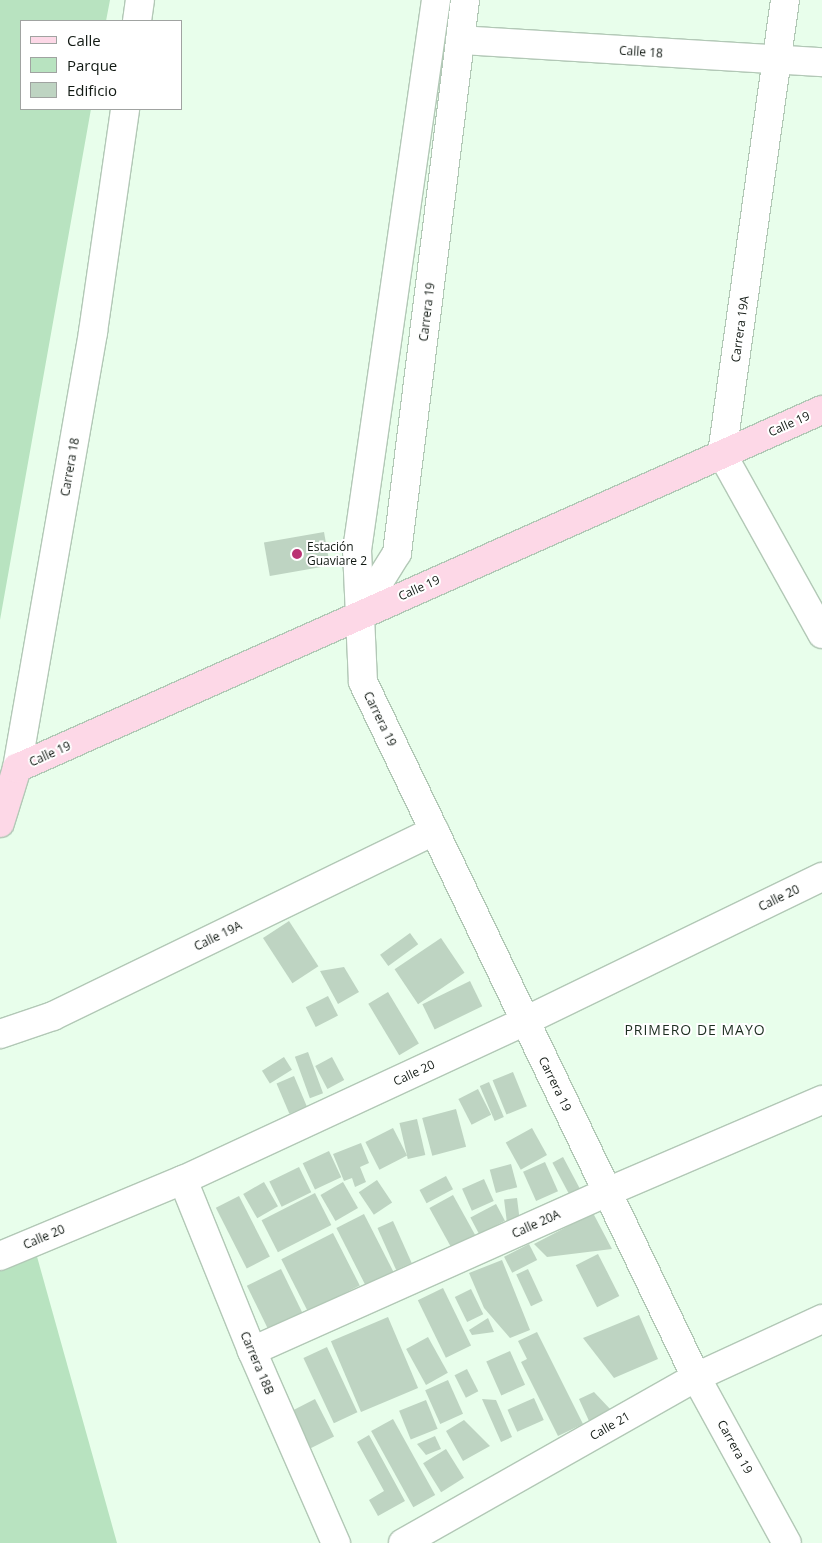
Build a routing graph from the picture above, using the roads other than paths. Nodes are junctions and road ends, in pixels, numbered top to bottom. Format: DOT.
graph roads {
  1 [pos="140,0"];
  2 [pos="436,0"];
  3 [pos="465,0"];
  4 [pos="785,0"];
  5 [pos="137,20"];
  6 [pos="460,40"];
  7 [pos="777,60"];
  8 [pos="822,62"];
  9 [pos="125,110"];
  10 [pos="822,410"];
  11 [pos="722,454"];
  12 [pos="359,614"];
  13 [pos="822,634"];
  14 [pos="17,768"];
  15 [pos="0,823"];
  16 [pos="434,831"];
  17 [pos="822,877"];
  18 [pos="525,1021"];
  19 [pos="0,1034"];
  20 [pos="822,1100"];
  21 [pos="184,1180"];
  22 [pos="607,1192"];
  23 [pos="0,1256"];
  24 [pos="822,1319"];
  25 [pos="252,1351"];
  26 [pos="696,1377"];
  27 [pos="336,1543"];
  28 [pos="403,1543"];
  29 [pos="787,1543"];
  1 -- 5 [label="street"];
  2 -- 12 [label="street, Carrera 19"];
  3 -- 6 [label="street, Carrera 19"];
  4 -- 7 [label="street, Carrera 19A"];
  6 -- 7 [label="street, Calle 18"];
  6 -- 12 [label="street, Carrera 19"];
  7 -- 8 [label="street, Calle 18"];
  7 -- 11 [label="street, Carrera 19A"];
  9 -- 14 [label="street, Carrera 18"];
  10 -- 11 [label="main road, Calle 19"];
  11 -- 12 [label="main road, Calle 19"];
  11 -- 13 [label="street"];
  12 -- 14 [label="main road, Calle 19"];
  12 -- 16 [label="street, Carrera 19"];
  14 -- 15 [label="main road, Carrera 18"];
  16 -- 18 [label="street, Carrera 19"];
  16 -- 19 [label="street, Calle 19A"];
  17 -- 18 [label="street, Calle 20"];
  18 -- 21 [label="street, Calle 20"];
  18 -- 22 [label="street, Carrera 19"];
  20 -- 22 [label="street, Calle 20A"];
  21 -- 23 [label="street, Calle 20"];
  21 -- 25 [label="street, Carrera 18B"];
  22 -- 25 [label="street, Calle 20A"];
  22 -- 26 [label="street, Carrera 19"];
  24 -- 26 [label="street, Calle 21"];
  25 -- 27 [label="street, Carrera 18B"];
  26 -- 28 [label="street, Calle 21"];
  26 -- 29 [label="street, Carrera 19"];
}
